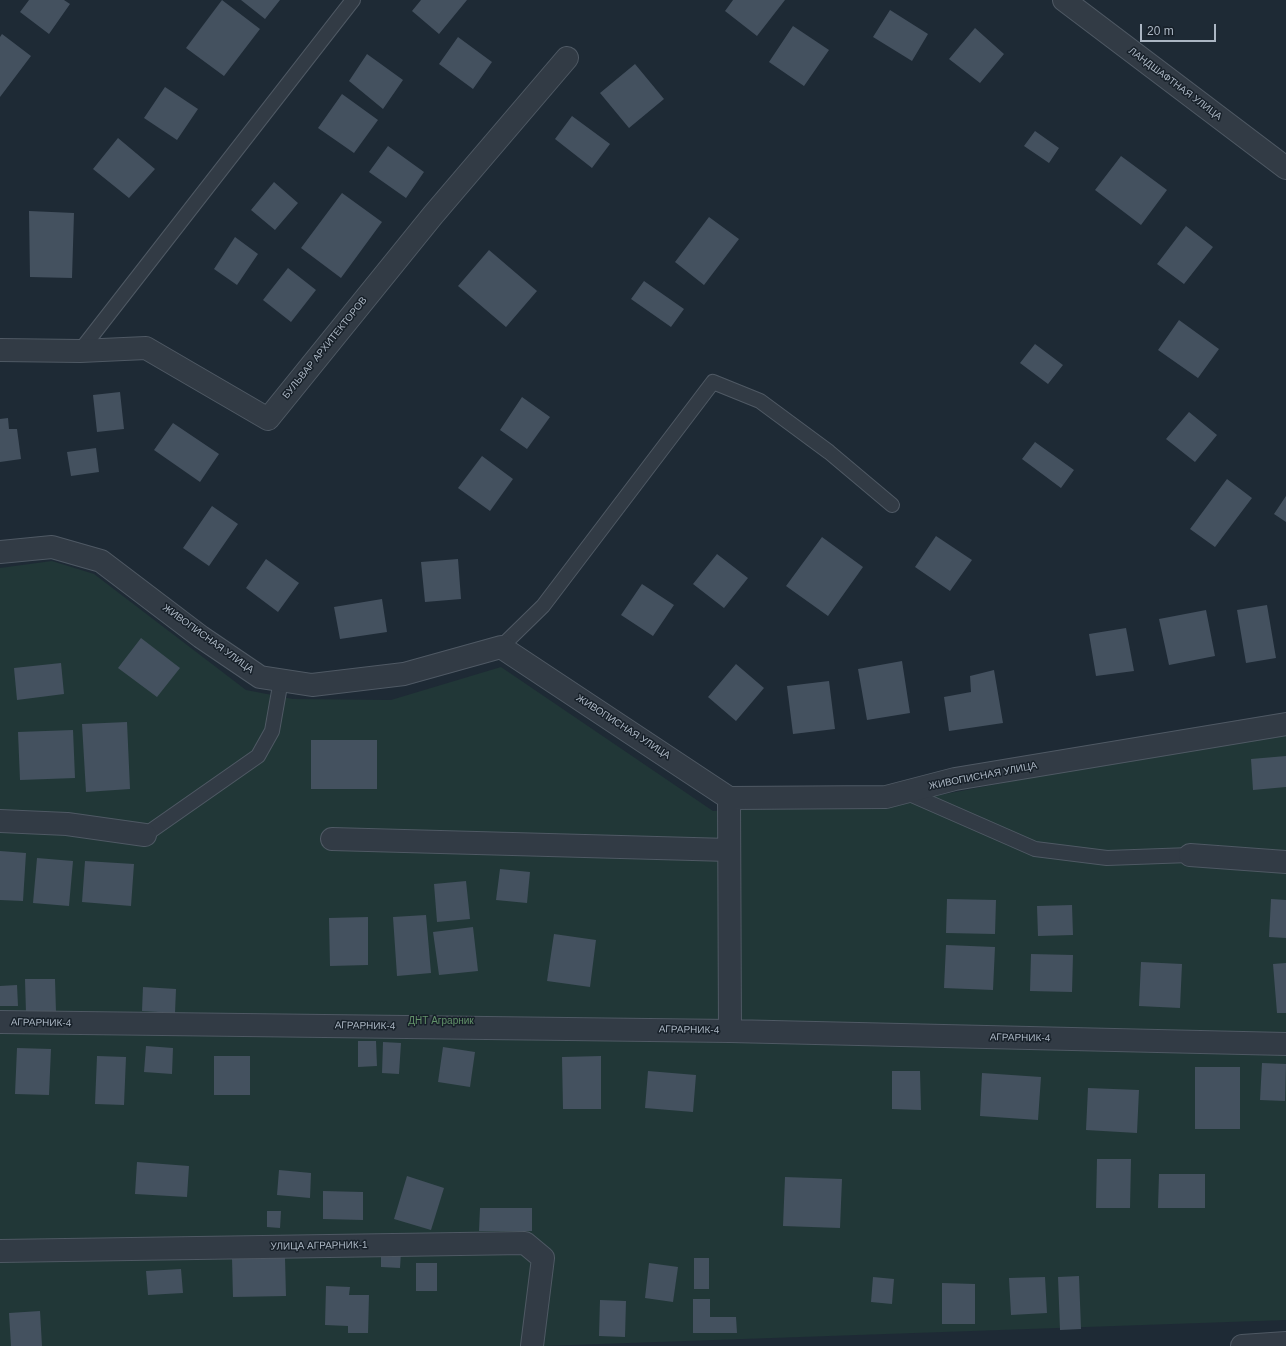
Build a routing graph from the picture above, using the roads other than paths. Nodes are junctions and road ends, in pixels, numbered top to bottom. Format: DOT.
graph roads {
  1 [pos="353,0"];
  2 [pos="1064,0"];
  3 [pos="567,58"];
  4 [pos="1286,168"];
  5 [pos="0,350"];
  6 [pos="80,351"];
  7 [pos="892,505"];
  8 [pos="0,552"];
  9 [pos="501,647"];
  10 [pos="281,680"];
  11 [pos="1286,724"];
  12 [pos="905,792"];
  13 [pos="729,798"];
  14 [pos="0,821"];
  15 [pos="145,835"];
  16 [pos="332,839"];
  17 [pos="729,850"];
  18 [pos="1190,855"];
  19 [pos="1286,862"];
  20 [pos="0,1022"];
  21 [pos="730,1031"];
  22 [pos="1286,1044"];
  23 [pos="0,1251"];
  24 [pos="1286,1343"];
  25 [pos="532,1346"];
  26 [pos="1242,1346"];
  1 -- 6 [label="lane"];
  2 -- 4 [label="street, ЛАНДШАФТНАЯ УЛИЦА"];
  3 -- 6 [label="street, БУЛЬВАР АРХИТЕКТОРОВ"];
  5 -- 6 [label="street, БУЛЬВАР АРХИТЕКТОРОВ"];
  7 -- 9 [label="lane"];
  8 -- 10 [label="street, ЖИВОПИСНАЯ УЛИЦА"];
  9 -- 10 [label="street, ЖИВОПИСНАЯ УЛИЦА"];
  9 -- 13 [label="street, ЖИВОПИСНАЯ УЛИЦА"];
  10 -- 15 [label="lane"];
  11 -- 12 [label="street, ЖИВОПИСНАЯ УЛИЦА"];
  12 -- 13 [label="street, ЖИВОПИСНАЯ УЛИЦА"];
  12 -- 18 [label="lane"];
  13 -- 17 [label="street, АГРАРНИК-4"];
  14 -- 15 [label="street"];
  16 -- 17 [label="street"];
  17 -- 21 [label="street, АГРАРНИК-4"];
  18 -- 19 [label="street"];
  20 -- 21 [label="street, АГРАРНИК-4"];
  21 -- 22 [label="street, АГРАРНИК-4"];
  23 -- 25 [label="street, УЛИЦА АГРАРНИК-1"];
  24 -- 26 [label="street"];
}
